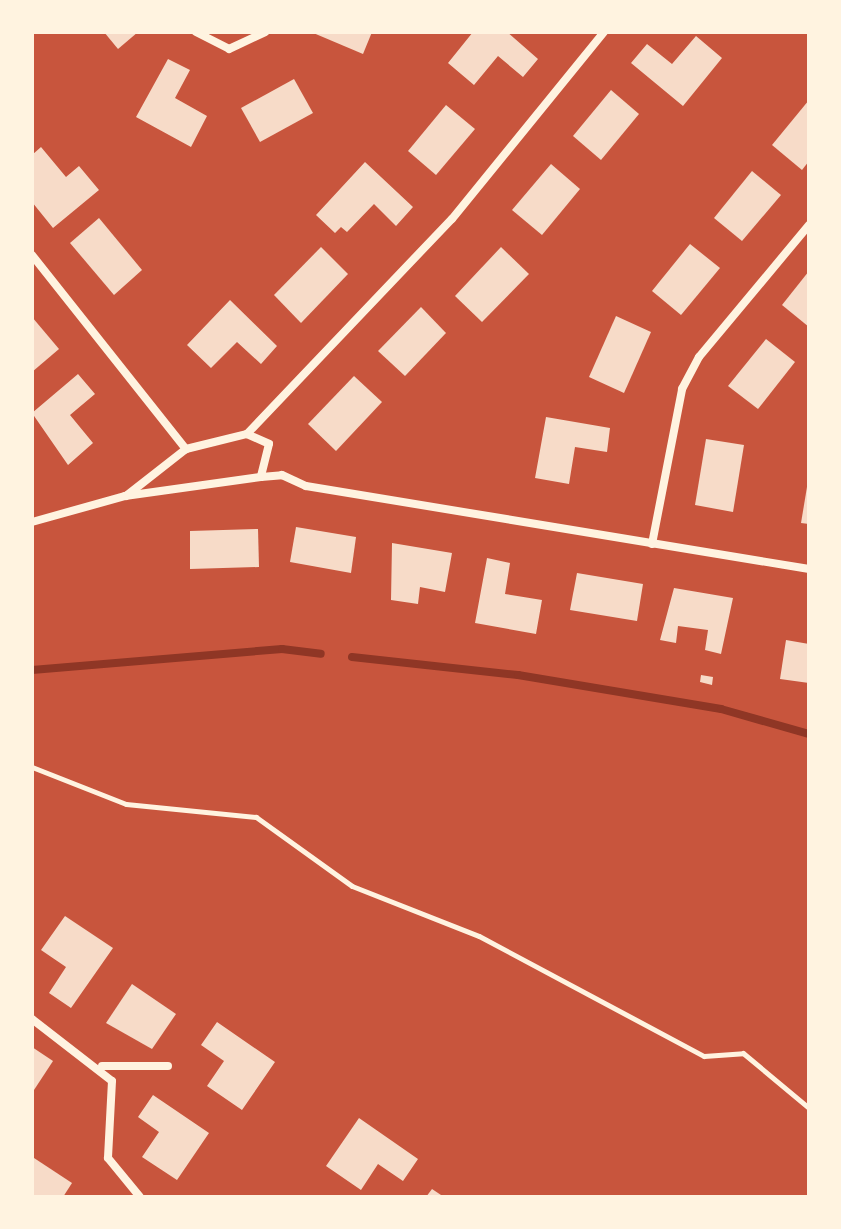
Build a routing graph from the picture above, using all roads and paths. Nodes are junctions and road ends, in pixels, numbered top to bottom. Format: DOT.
graph roads {
  1 [pos="196,32"];
  2 [pos="265,32"];
  3 [pos="604,32"];
  4 [pos="809,225"];
  5 [pos="32,255"];
  6 [pos="247,434"];
  7 [pos="186,449"];
  8 [pos="261,477"];
  9 [pos="125,496"];
  10 [pos="32,522"];
  11 [pos="652,544"];
  12 [pos="809,569"];
  13 [pos="32,767"];
  14 [pos="32,1019"];
  15 [pos="102,1066"];
  16 [pos="168,1066"];
  17 [pos="809,1108"];
  18 [pos="140,1197"];
  1 -- 2 [label="street"];
  3 -- 6 [label="street"];
  4 -- 11 [label="street"];
  5 -- 7 [label="street"];
  6 -- 7 [label="street"];
  6 -- 8 [label="street"];
  7 -- 9 [label="street"];
  8 -- 9 [label="street"];
  8 -- 11 [label="street"];
  9 -- 10 [label="street"];
  11 -- 12 [label="street"];
  13 -- 17 [label="path"];
  14 -- 15 [label="street"];
  15 -- 16 [label="street"];
  15 -- 18 [label="street"];
}
